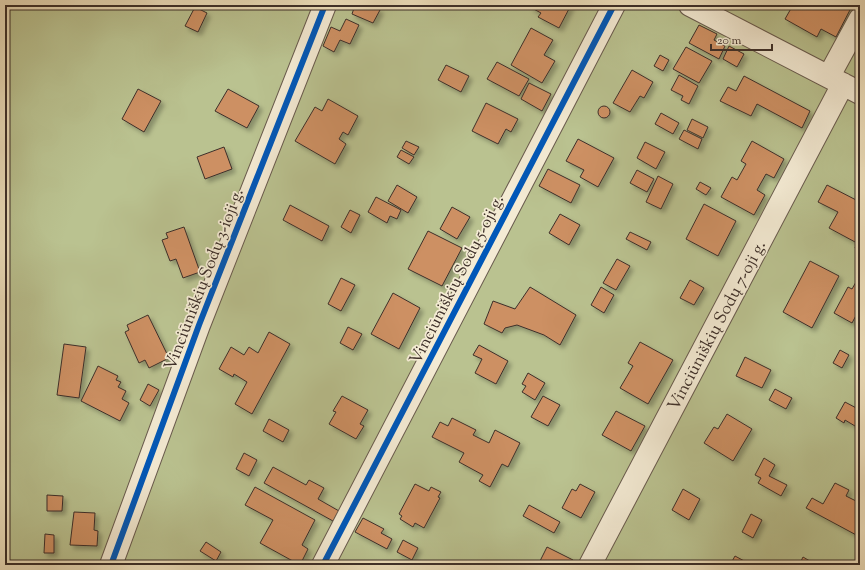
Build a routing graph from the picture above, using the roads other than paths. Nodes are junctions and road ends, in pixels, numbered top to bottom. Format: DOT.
graph roads {
  1 [pos="325,5"];
  2 [pos="614,5"];
  3 [pos="690,5"];
  4 [pos="860,18"];
  5 [pos="844,85"];
  6 [pos="111,565"];
  7 [pos="323,565"];
  8 [pos="590,565"];
  1 -- 6 [label="street, Vinciūniškių Sodų 3-ioji g."];
  2 -- 7 [label="street, Vinciūniškių Sodų 5-oji g."];
  3 -- 5 [label="street"];
  4 -- 5 [label="street, Vinciūniškių Sodų 7-oji g."];
  5 -- 8 [label="street, Vinciūniškių Sodų 7-oji g."];
}
